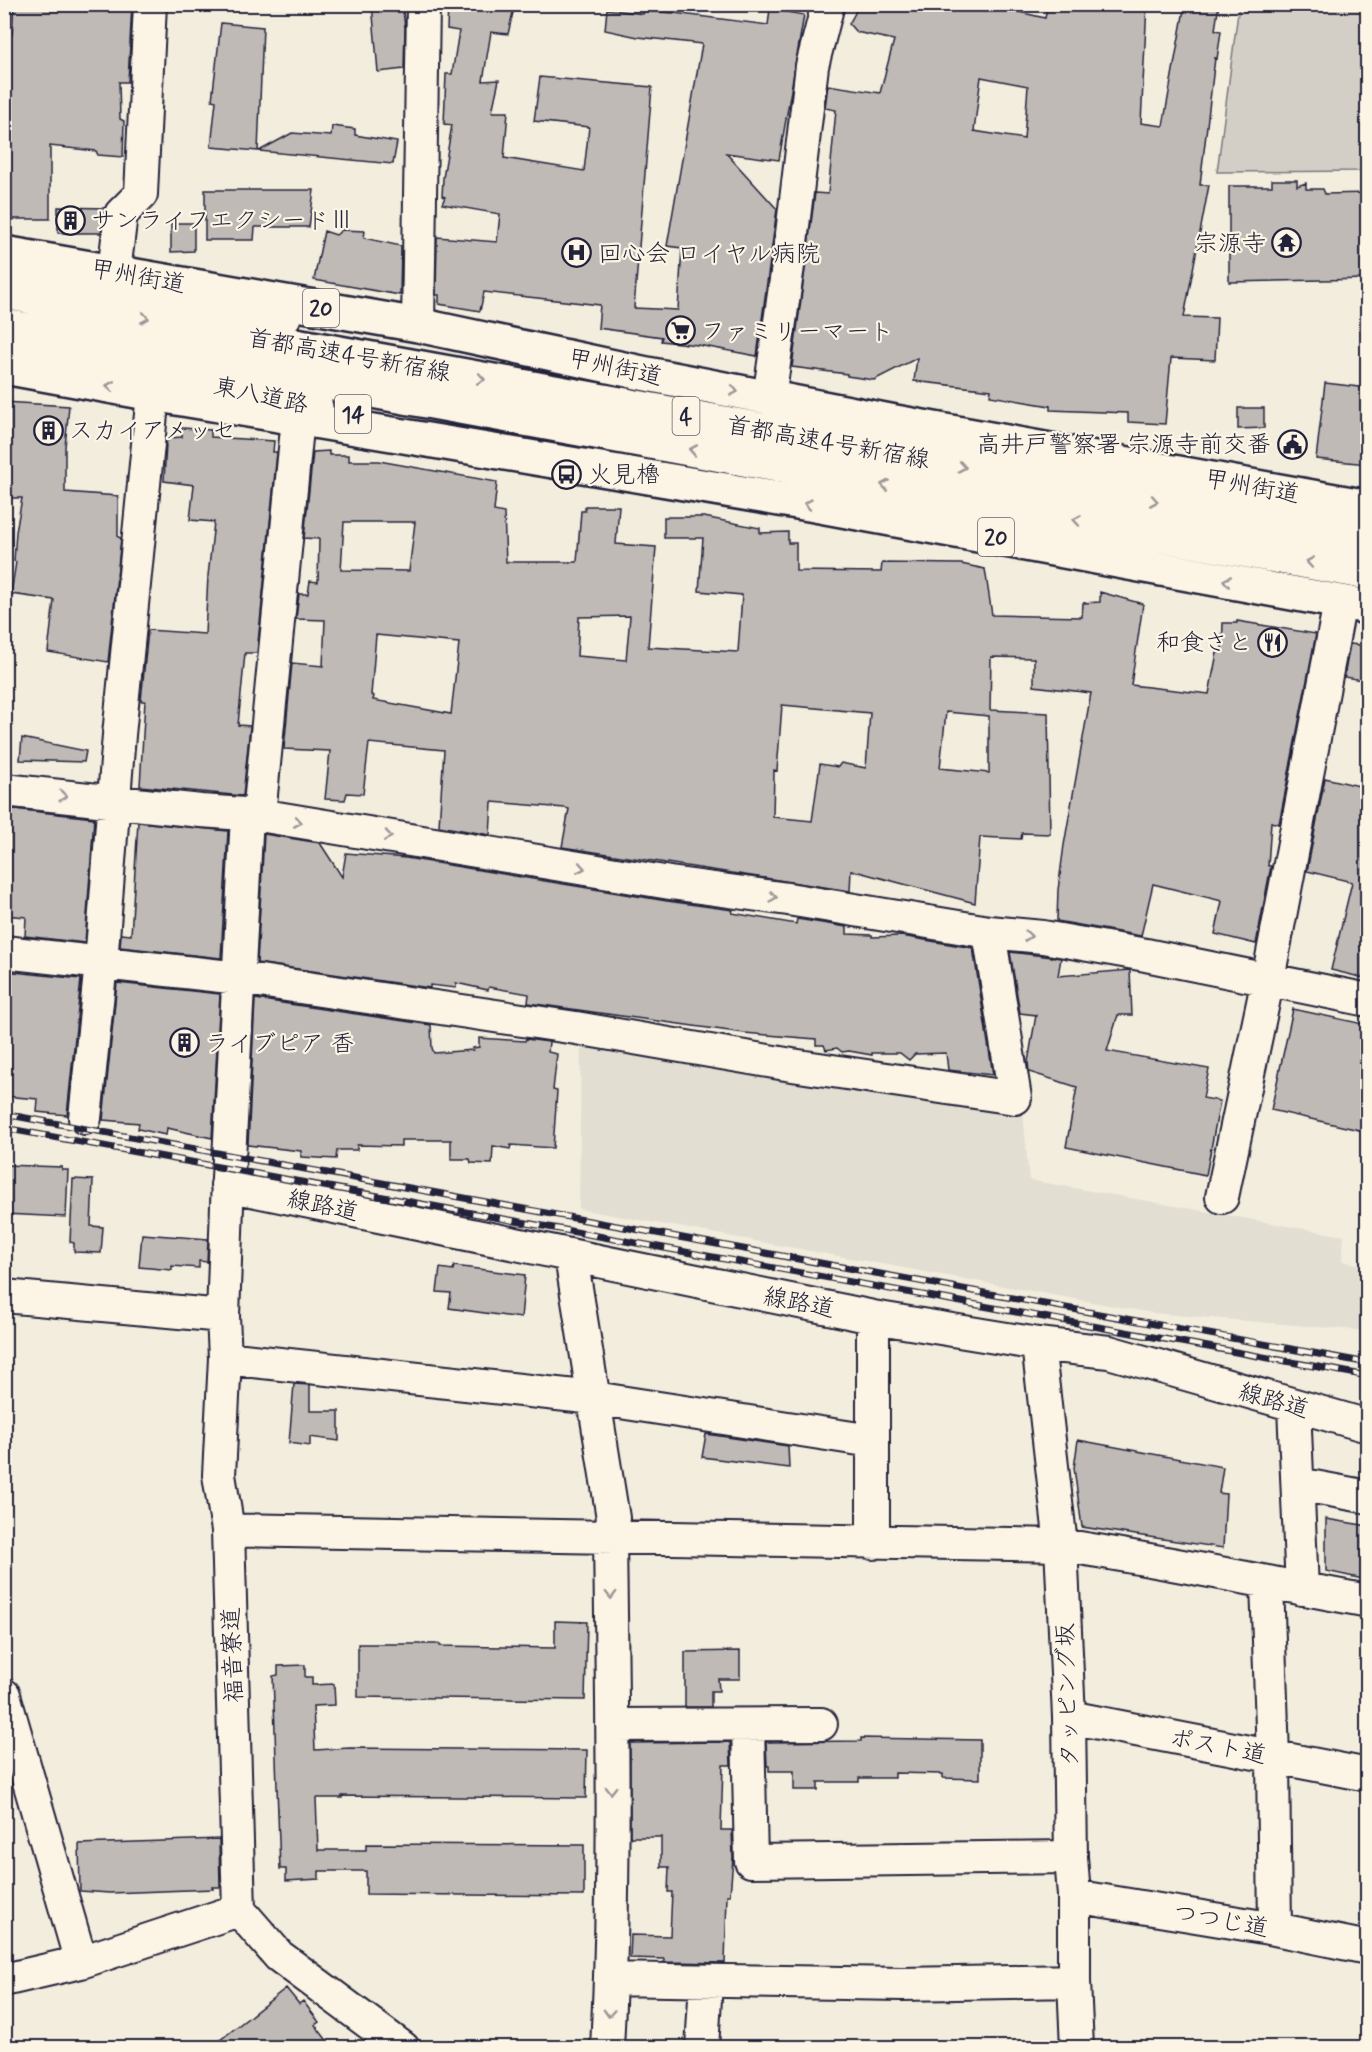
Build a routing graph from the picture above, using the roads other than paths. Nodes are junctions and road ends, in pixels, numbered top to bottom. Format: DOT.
graph roads {
  1 [pos="150,4"];
  2 [pos="423,4"];
  3 [pos="828,4"];
  4 [pos="4,253"];
  5 [pos="4,273"];
  6 [pos="105,280"];
  7 [pos="4,292"];
  8 [pos="418,325"];
  9 [pos="4,326"];
  10 [pos="4,343"];
  11 [pos="4,367"];
  12 [pos="636,370"];
  13 [pos="153,394"];
  14 [pos="769,398"];
  15 [pos="298,418"];
  16 [pos="623,473"];
  17 [pos="1368,507"];
  18 [pos="1368,540"];
  19 [pos="1368,573"];
  20 [pos="1354,605"];
  21 [pos="4,790"];
  22 [pos="115,802"];
  23 [pos="253,815"];
  24 [pos="989,932"];
  25 [pos="4,952"];
  26 [pos="101,963"];
  27 [pos="238,978"];
  28 [pos="1268,979"];
  29 [pos="1368,1000"];
  30 [pos="85,1118"];
  31 [pos="227,1185"];
  32 [pos="1222,1197"];
  33 [pos="571,1257"];
  34 [pos="4,1296"];
  35 [pos="223,1316"];
  36 [pos="873,1317"];
  37 [pos="1038,1344"];
  38 [pos="225,1358"];
  39 [pos="594,1398"];
  40 [pos="1294,1407"];
  41 [pos="1368,1426"];
  42 [pos="872,1441"];
  43 [pos="1298,1484"];
  44 [pos="1368,1497"];
  45 [pos="228,1530"];
  46 [pos="610,1536"];
  47 [pos="873,1542"];
  48 [pos="1061,1545"];
  49 [pos="1267,1583"];
  50 [pos="1302,1589"];
  51 [pos="1368,1601"];
  52 [pos="4,1695"];
  53 [pos="1069,1717"];
  54 [pos="821,1724"];
  55 [pos="612,1725"];
  56 [pos="748,1725"];
  57 [pos="1273,1757"];
  58 [pos="1368,1775"];
  59 [pos="1071,1857"];
  60 [pos="1074,1896"];
  61 [pos="239,1910"];
  62 [pos="1275,1929"];
  63 [pos="1368,1948"];
  64 [pos="81,1962"];
  65 [pos="610,1979"];
  66 [pos="4,1980"];
  67 [pos="1074,1981"];
  68 [pos="705,1982"];
  69 [pos="403,2048"];
  70 [pos="607,2048"];
  71 [pos="702,2048"];
  72 [pos="1077,2048"];
  1 -- 6 [label="street"];
  2 -- 8 [label="street"];
  3 -- 14 [label="street"];
  4 -- 6 [label="main road, 甲州街道 / 20"];
  5 -- 6 [label="main road"];
  6 -- 8 [label="main road, 甲州街道 / 20"];
  6 -- 12 [label="main road"];
  7 -- 18 [label="main road, 首都高速4号新宿線 / 4, one-way"];
  8 -- 12 [label="main road, 甲州街道 / 20"];
  19 -- 9 [label="main road, 首都高速4号新宿線 / 4, one-way"];
  10 -- 16 [label="main road, 東八道路 / 14"];
  13 -- 11 [label="main road, 20, one-way"];
  12 -- 14 [label="main road, 甲州街道 / 20, one-way"];
  13 -- 15 [label="main road, 20"];
  13 -- 22 [label="street"];
  14 -- 17 [label="main road, 甲州街道 / 20"];
  15 -- 16 [label="main road, 20"];
  15 -- 23 [label="street, 福音寮道"];
  20 -- 16 [label="main road, 20, one-way"];
  20 -- 28 [label="street"];
  21 -- 22 [label="street, one-way"];
  22 -- 23 [label="street"];
  22 -- 26 [label="street"];
  23 -- 24 [label="street, one-way"];
  23 -- 27 [label="street, 福音寮道"];
  24 -- 27 [label="street"];
  24 -- 28 [label="street, one-way"];
  25 -- 26 [label="street"];
  26 -- 27 [label="street"];
  26 -- 30 [label="street"];
  27 -- 31 [label="street, 福音寮道"];
  28 -- 29 [label="street"];
  28 -- 32 [label="street"];
  31 -- 33 [label="street, 線路道"];
  31 -- 35 [label="street, 福音寮道"];
  33 -- 36 [label="street, 線路道"];
  33 -- 39 [label="street"];
  34 -- 35 [label="street"];
  35 -- 38 [label="street, 福音寮道"];
  36 -- 37 [label="street, 線路道"];
  36 -- 42 [label="street"];
  37 -- 40 [label="street, 線路道"];
  37 -- 48 [label="street, タッピング坂"];
  38 -- 39 [label="street"];
  38 -- 45 [label="street, 福音寮道"];
  39 -- 42 [label="street"];
  39 -- 46 [label="street"];
  40 -- 41 [label="street, 線路道"];
  40 -- 43 [label="street"];
  42 -- 47 [label="street"];
  43 -- 44 [label="street"];
  43 -- 50 [label="street"];
  45 -- 46 [label="street"];
  45 -- 61 [label="street, 福音寮道"];
  46 -- 47 [label="street"];
  46 -- 55 [label="street, one-way"];
  47 -- 48 [label="street"];
  48 -- 49 [label="street"];
  48 -- 53 [label="street, タッピング坂"];
  49 -- 50 [label="street"];
  49 -- 57 [label="street"];
  50 -- 51 [label="street"];
  52 -- 64 [label="street"];
  53 -- 57 [label="street, ポスト道"];
  53 -- 59 [label="street, タッピング坂"];
  54 -- 56 [label="street"];
  55 -- 56 [label="street"];
  55 -- 65 [label="street, one-way"];
  56 -- 59 [label="street"];
  57 -- 58 [label="street, ポスト道"];
  57 -- 62 [label="street"];
  59 -- 60 [label="street, タッピング坂"];
  60 -- 62 [label="street, つつじ道"];
  60 -- 67 [label="street, タッピング坂"];
  61 -- 64 [label="street"];
  61 -- 69 [label="street"];
  62 -- 63 [label="street, つつじ道"];
  64 -- 66 [label="street"];
  65 -- 68 [label="street"];
  65 -- 70 [label="street, one-way"];
  67 -- 68 [label="street"];
  67 -- 72 [label="street, タッピング坂"];
  68 -- 71 [label="street"];
}
